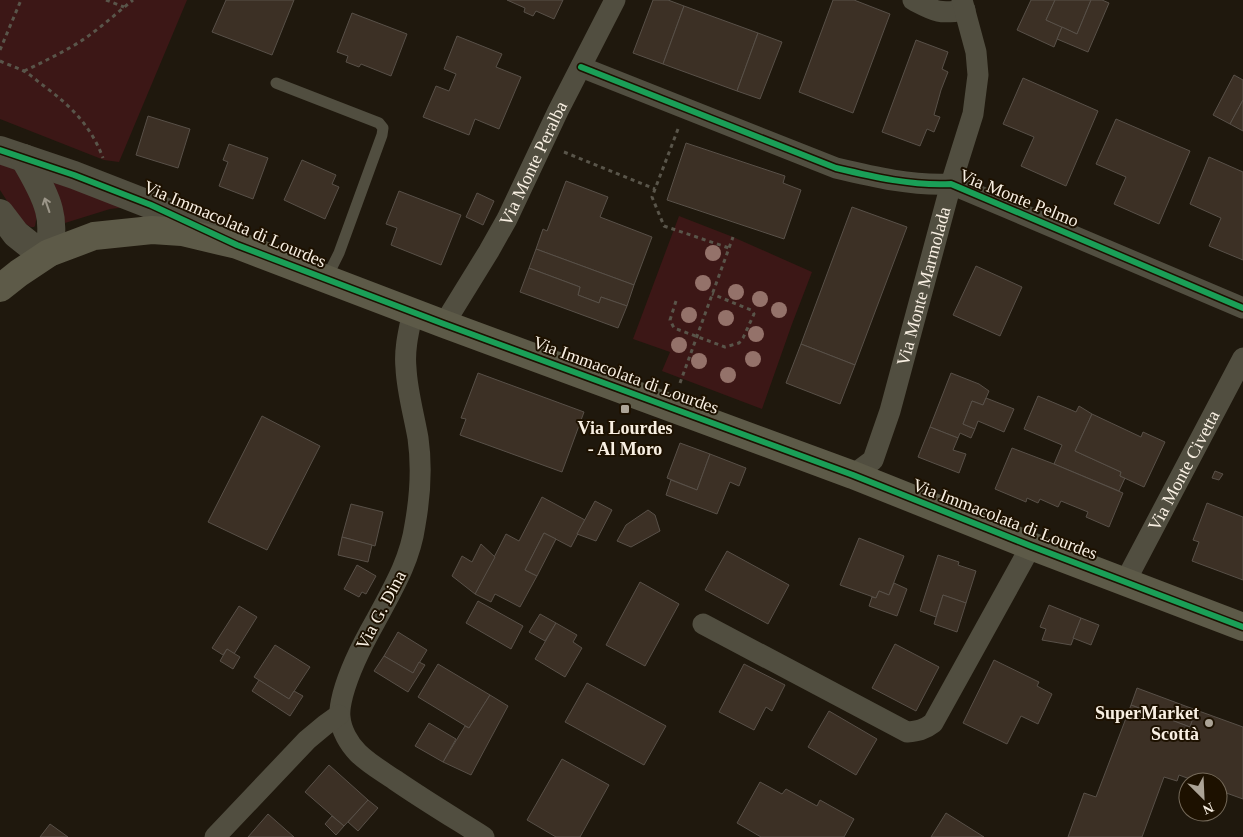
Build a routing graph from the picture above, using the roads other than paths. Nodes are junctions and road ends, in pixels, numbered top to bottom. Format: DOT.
graph roads {
  1 [pos="615,0"];
  2 [pos="913,0"];
  3 [pos="964,5"];
  4 [pos="581,67"];
  5 [pos="276,83"];
  6 [pos="12,154"];
  7 [pos="951,184"];
  8 [pos="0,213"];
  9 [pos="237,245"];
  10 [pos="49,253"];
  11 [pos="326,279"];
  12 [pos="0,288"];
  13 [pos="1243,308"];
  14 [pos="412,312"];
  15 [pos="444,324"];
  16 [pos="1243,358"];
  17 [pos="853,475"];
  18 [pos="1032,546"];
  19 [pos="1125,582"];
  20 [pos="703,624"];
  21 [pos="1243,627"];
  22 [pos="340,716"];
  23 [pos="217,836"];
  24 [pos="484,837"];
  1 -- 4 [label="street, Via Monte Peralba"];
  2 -- 3 [label="street"];
  3 -- 7 [label="street, Via Monte Marmolada"];
  4 -- 7 [label="street, Via Monte Pelmo"];
  4 -- 15 [label="street, Via Monte Peralba"];
  5 -- 11 [label="lane"];
  6 -- 9 [label="street, Via Immacolata di Lourdes"];
  10 -- 6 [label="street, Via Immacolata di Lourdes, one-way"];
  7 -- 13 [label="street, Via Monte Pelmo"];
  7 -- 17 [label="street, Via Monte Marmolada"];
  8 -- 10 [label="street"];
  9 -- 10 [label="main road"];
  9 -- 11 [label="main road, Via Immacolata di Lourdes"];
  10 -- 12 [label="main road"];
  11 -- 14 [label="main road, Via Immacolata di Lourdes"];
  14 -- 15 [label="main road, Via Immacolata di Lourdes"];
  14 -- 22 [label="street, Via G. Dina"];
  15 -- 17 [label="main road, Via Immacolata di Lourdes"];
  16 -- 19 [label="street, Via Monte Civetta"];
  17 -- 18 [label="main road, Via Immacolata di Lourdes"];
  18 -- 19 [label="main road, Via Immacolata di Lourdes"];
  18 -- 20 [label="street"];
  19 -- 21 [label="main road, Via Immacolata di Lourdes"];
  22 -- 23 [label="street"];
  22 -- 24 [label="street, Via G. Dina"];
}
